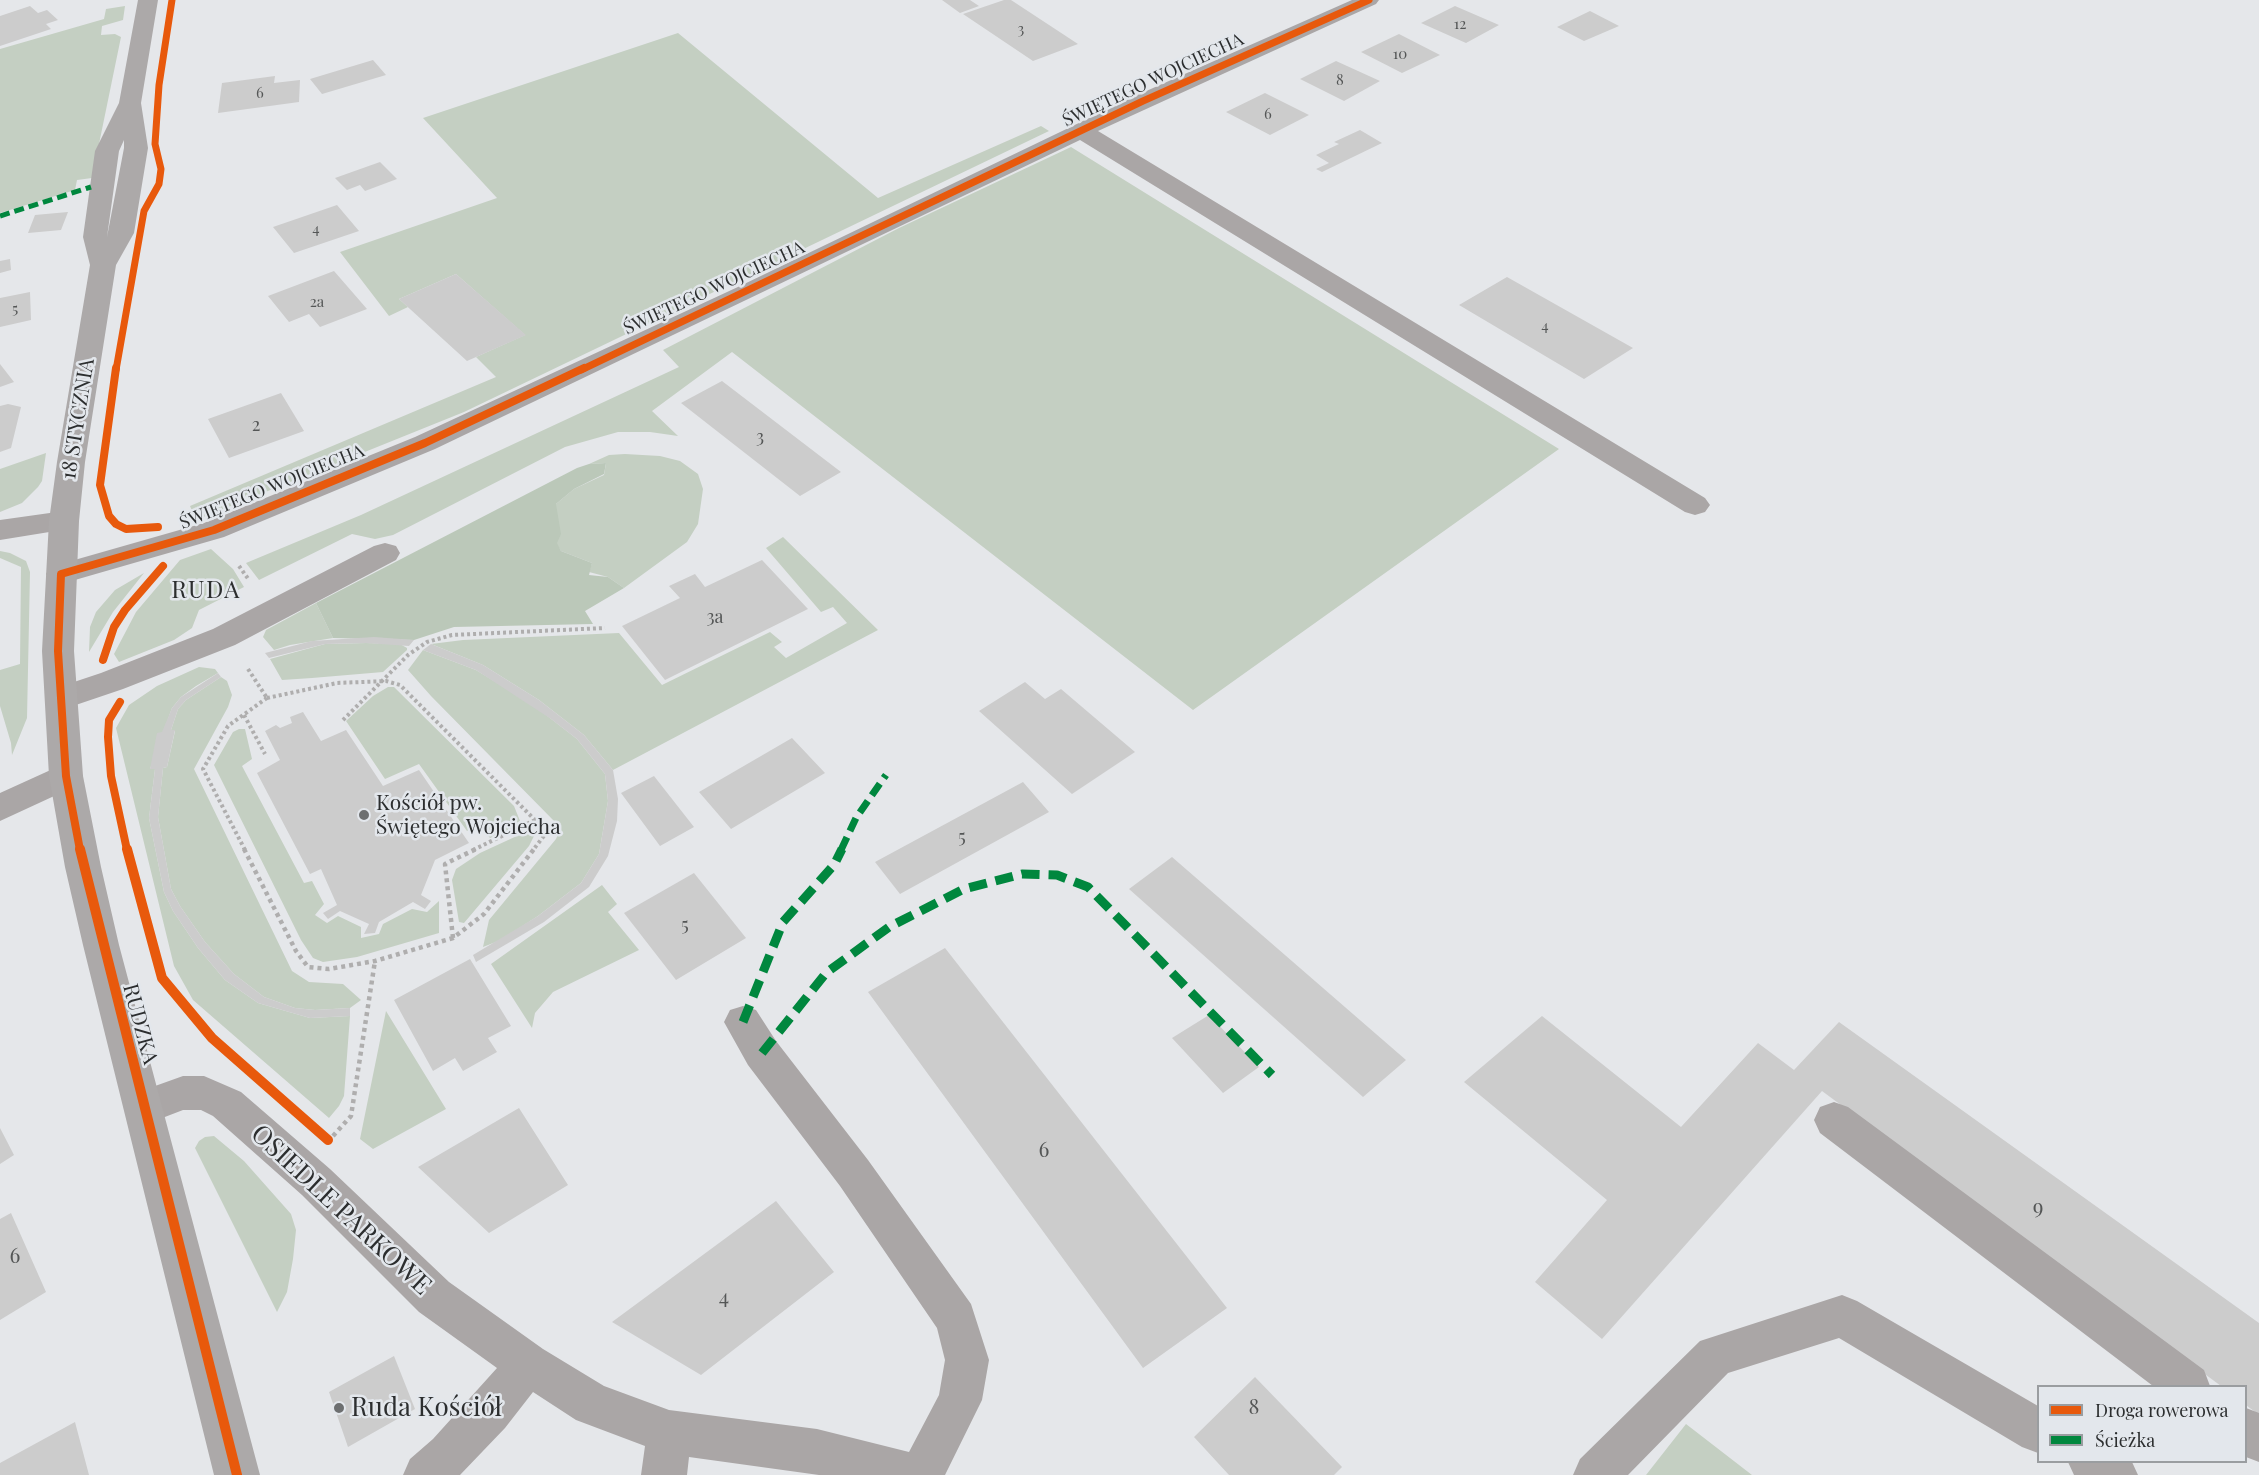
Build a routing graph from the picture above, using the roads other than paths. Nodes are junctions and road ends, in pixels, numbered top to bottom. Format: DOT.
graph roads {
  1 [pos="147,0"];
  2 [pos="1369,0"];
  3 [pos="1081,130"];
  4 [pos="1695,505"];
  5 [pos="64,521"];
  6 [pos="0,530"];
  7 [pos="385,553"];
  8 [pos="61,574"];
  9 [pos="61,698"];
  10 [pos="66,776"];
  11 [pos="0,808"];
  12 [pos="743,1022"];
  13 [pos="144,1107"];
  14 [pos="1834,1120"];
  15 [pos="528,1364"];
  16 [pos="2187,1385"];
  17 [pos="2037,1430"];
  18 [pos="2247,1431"];
  19 [pos="669,1432"];
  20 [pos="2259,1440"];
  21 [pos="2094,1463"];
  22 [pos="237,1475"];
  23 [pos="426,1475"];
  24 [pos="664,1475"];
  25 [pos="912,1475"];
  26 [pos="921,1475"];
  27 [pos="1596,1475"];
  28 [pos="2115,1475"];
  1 -- 5 [label="main road, 18 STYCZNIA"];
  2 -- 3 [label="street, ŚWIĘTEGO WOJCIECHA"];
  3 -- 4 [label="street"];
  3 -- 8 [label="street, ŚWIĘTEGO WOJCIECHA"];
  5 -- 6 [label="street"];
  5 -- 8 [label="main road, 18 STYCZNIA"];
  7 -- 9 [label="street"];
  8 -- 9 [label="main road, RUDZKA"];
  9 -- 10 [label="main road, RUDZKA"];
  10 -- 11 [label="street"];
  10 -- 13 [label="main road, RUDZKA"];
  12 -- 26 [label="street"];
  13 -- 15 [label="street, OSIEDLE PARKOWE"];
  13 -- 22 [label="main road, RUDZKA"];
  14 -- 16 [label="street"];
  15 -- 19 [label="street, OSIEDLE PARKOWE"];
  15 -- 23 [label="street"];
  17 -- 27 [label="street"];
  18 -- 20 [label="street"];
  19 -- 24 [label="street"];
  19 -- 25 [label="street, OSIEDLE PARKOWE"];
  21 -- 28 [label="street"];
}
